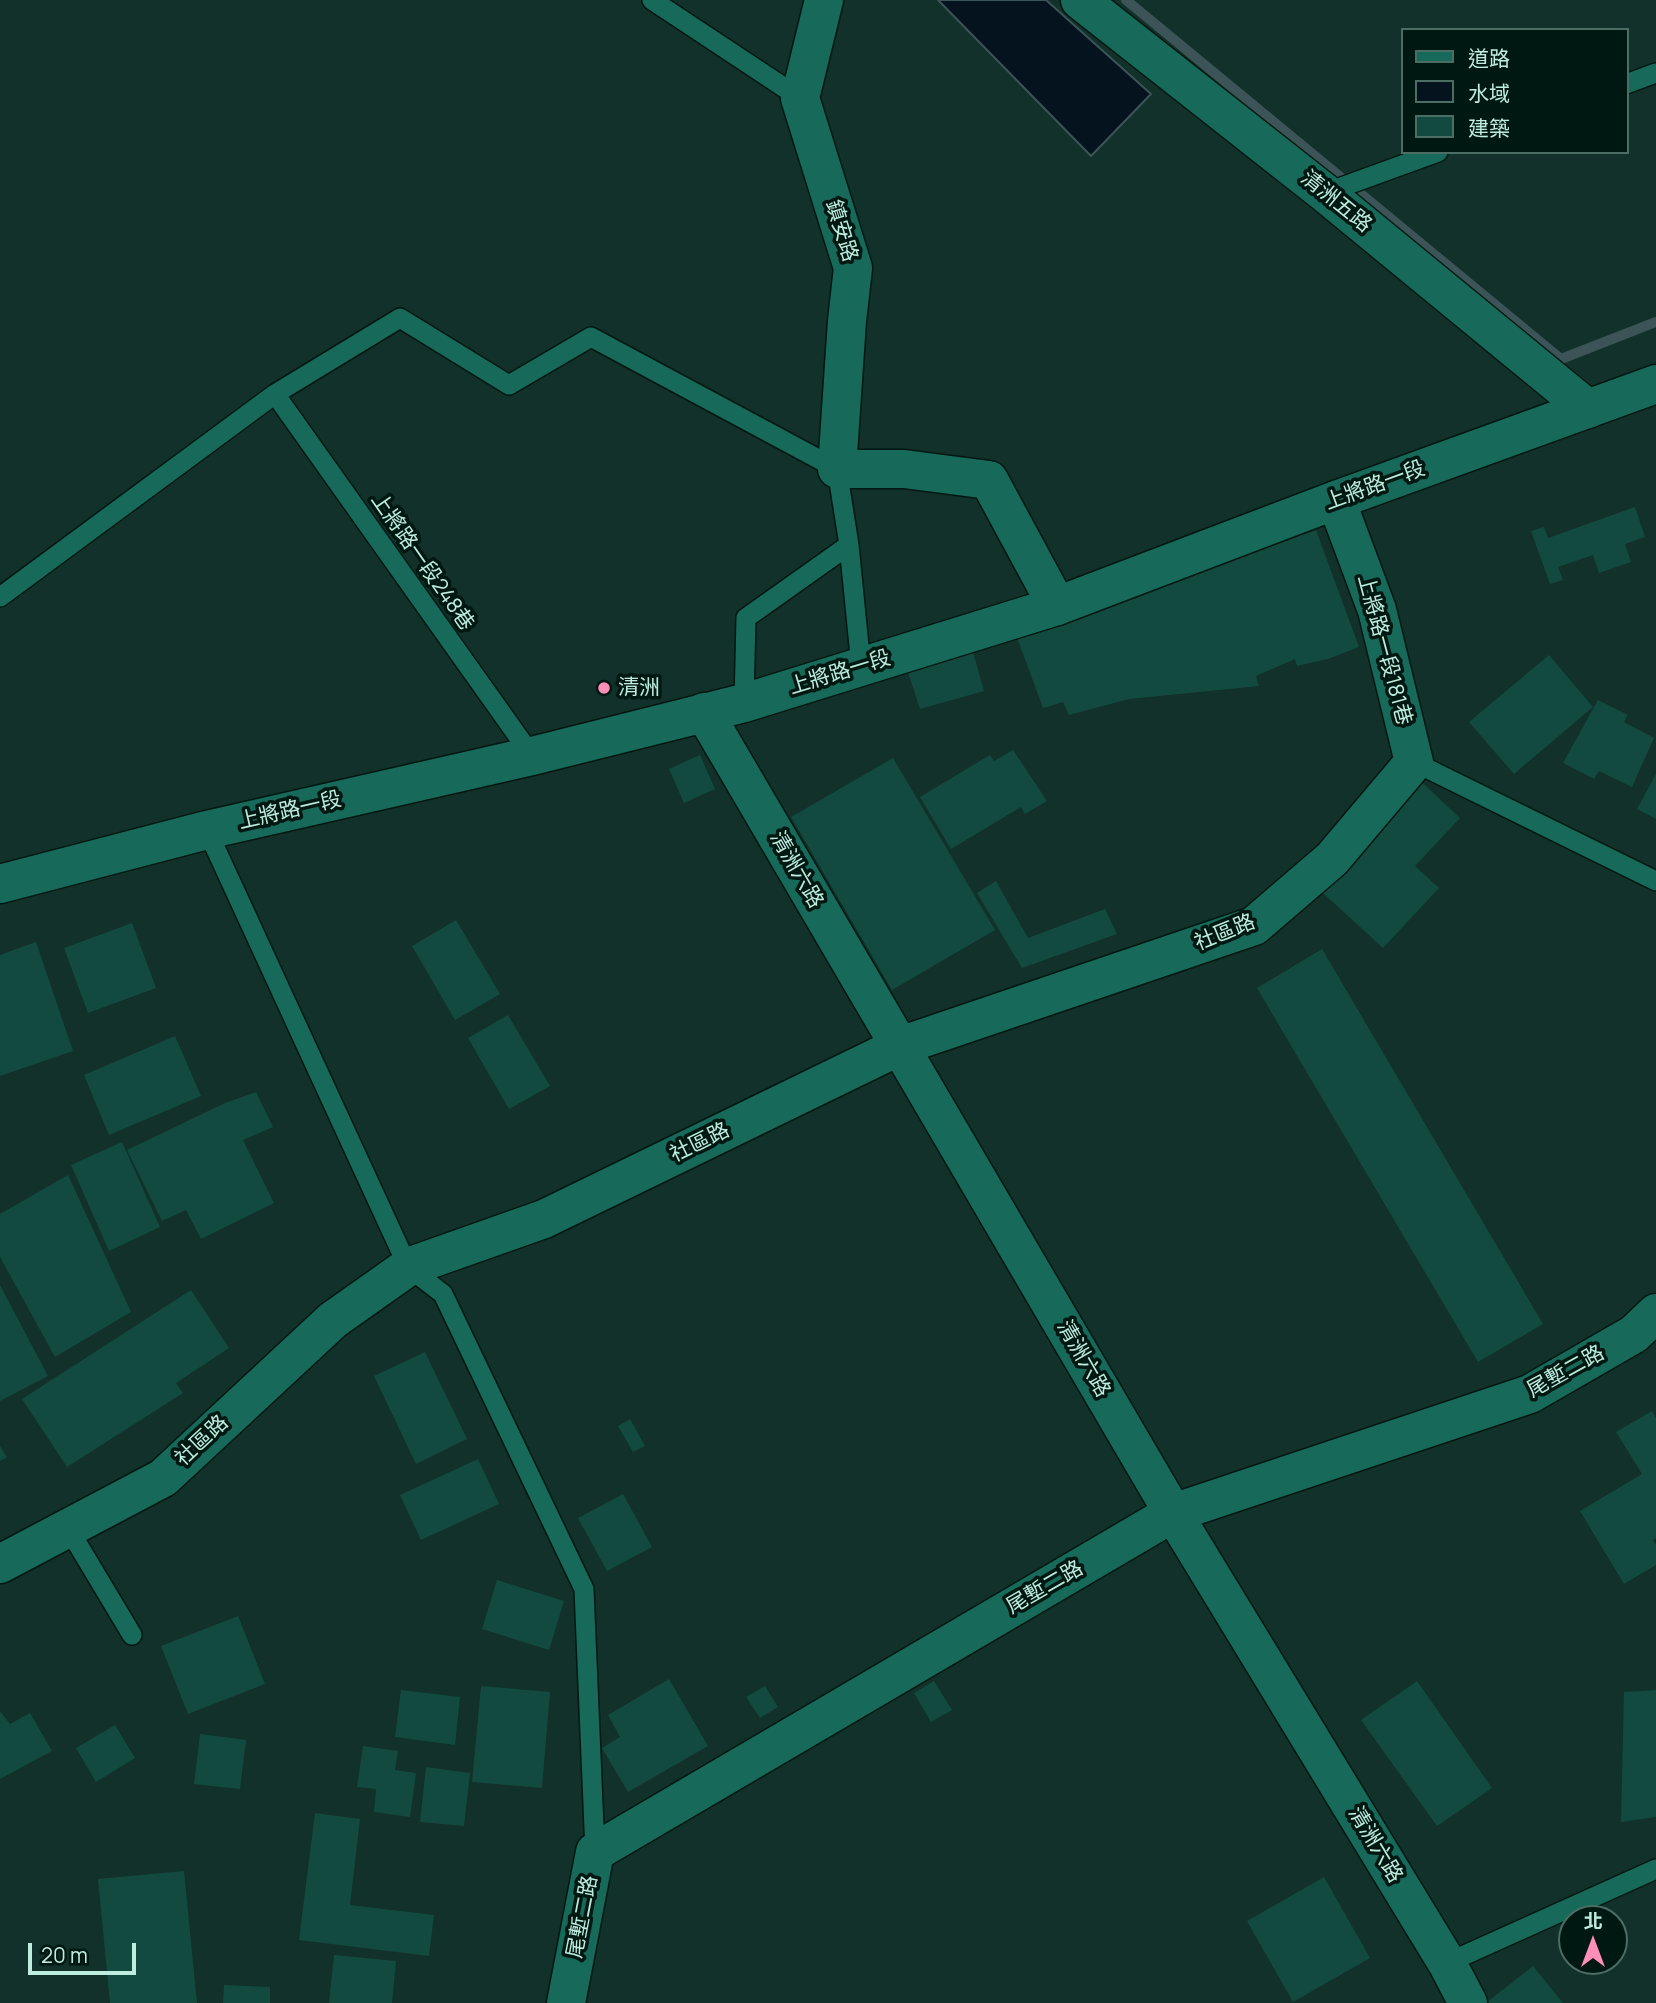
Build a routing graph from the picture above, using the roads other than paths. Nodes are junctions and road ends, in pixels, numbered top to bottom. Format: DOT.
graph roads {
  1 [pos="652,0"];
  2 [pos="824,0"];
  3 [pos="1080,0"];
  4 [pos="1656,73"];
  5 [pos="1628,83"];
  6 [pos="800,97"];
  7 [pos="1432,154"];
  8 [pos="1325,193"];
  9 [pos="1656,384"];
  10 [pos="275,394"];
  11 [pos="1588,409"];
  12 [pos="837,469"];
  13 [pos="1336,500"];
  14 [pos="849,545"];
  15 [pos="0,597"];
  16 [pos="1057,606"];
  17 [pos="861,666"];
  18 [pos="744,703"];
  19 [pos="704,712"];
  20 [pos="532,756"];
  21 [pos="1414,762"];
  22 [pos="206,830"];
  23 [pos="1656,881"];
  24 [pos="0,884"];
  25 [pos="900,1046"];
  26 [pos="408,1267"];
  27 [pos="1656,1313"];
  28 [pos="1173,1513"];
  29 [pos="68,1528"];
  30 [pos="0,1564"];
  31 [pos="132,1635"];
  32 [pos="595,1852"];
  33 [pos="1656,1869"];
  34 [pos="1447,1963"];
  35 [pos="566,2003"];
  36 [pos="1468,2003"];
  1 -- 6 [label="lane"];
  2 -- 6 [label="street"];
  3 -- 8 [label="street, 清洲五路"];
  4 -- 5 [label="lane"];
  6 -- 12 [label="street, 鎮安路"];
  7 -- 8 [label="lane"];
  8 -- 11 [label="street, 清洲五路"];
  9 -- 11 [label="street, 上將路一段"];
  10 -- 12 [label="lane"];
  10 -- 15 [label="lane"];
  10 -- 20 [label="lane, 上將路一段248巷"];
  11 -- 13 [label="street, 上將路一段"];
  12 -- 14 [label="lane"];
  12 -- 16 [label="street"];
  13 -- 16 [label="street, 上將路一段"];
  13 -- 21 [label="street, 上將路一段181巷"];
  14 -- 17 [label="lane"];
  14 -- 18 [label="lane"];
  16 -- 17 [label="street, 上將路一段"];
  17 -- 18 [label="street, 上將路一段"];
  18 -- 19 [label="street, 上將路一段"];
  19 -- 20 [label="street, 上將路一段"];
  19 -- 25 [label="street, 清洲六路"];
  20 -- 22 [label="street, 上將路一段"];
  21 -- 23 [label="lane"];
  21 -- 25 [label="street, 社區路"];
  22 -- 24 [label="street, 上將路一段"];
  22 -- 26 [label="lane"];
  25 -- 26 [label="street, 社區路"];
  25 -- 28 [label="street, 清洲六路"];
  26 -- 29 [label="street, 社區路"];
  26 -- 32 [label="lane"];
  27 -- 28 [label="street, 尾塹二路"];
  28 -- 32 [label="street, 尾塹二路"];
  28 -- 34 [label="street, 清洲六路"];
  29 -- 30 [label="street, 社區路"];
  29 -- 31 [label="lane"];
  32 -- 35 [label="street, 尾塹二路"];
  33 -- 34 [label="lane"];
  34 -- 36 [label="street, 清洲六路"];
}
